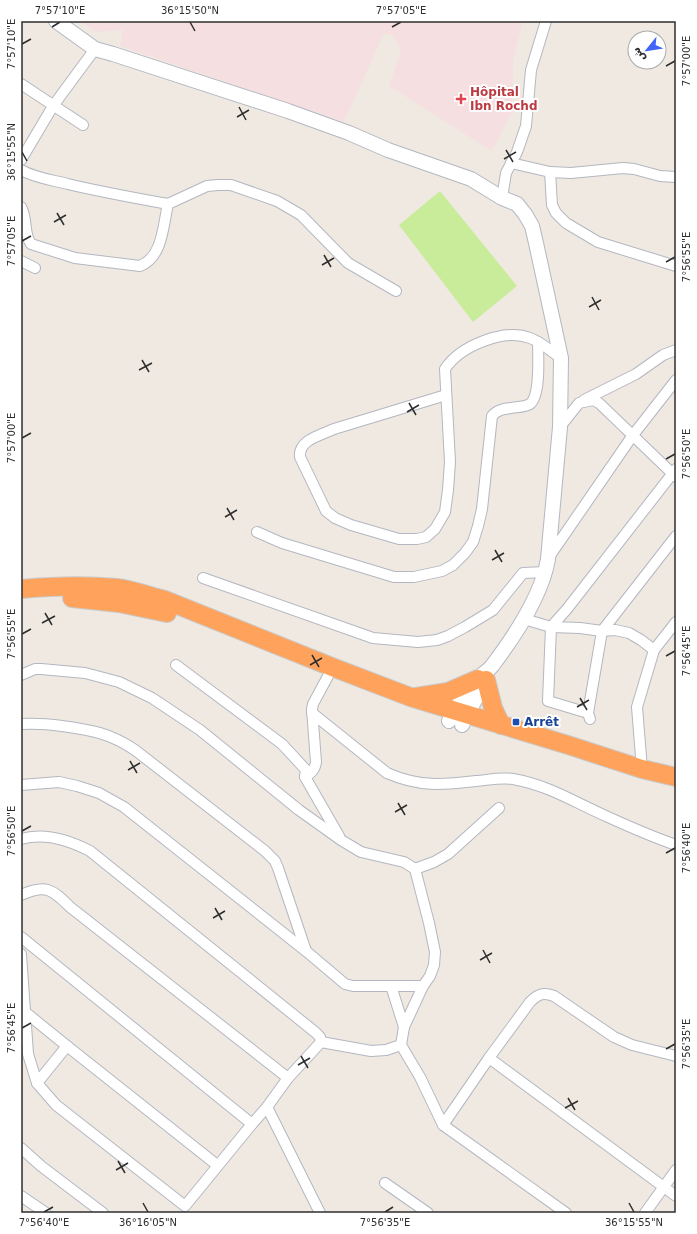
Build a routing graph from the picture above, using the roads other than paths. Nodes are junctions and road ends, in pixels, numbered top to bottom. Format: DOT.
graph roads {
  1 [pos="56,21"];
  2 [pos="546,21"];
  3 [pos="95,49"];
  4 [pos="21,84"];
  5 [pos="53,106"];
  6 [pos="83,125"];
  7 [pos="21,160"];
  8 [pos="511,163"];
  9 [pos="21,170"];
  10 [pos="550,172"];
  11 [pos="676,177"];
  12 [pos="502,198"];
  13 [pos="168,204"];
  14 [pos="21,207"];
  15 [pos="21,261"];
  16 [pos="676,266"];
  17 [pos="35,268"];
  18 [pos="396,291"];
  19 [pos="538,342"];
  20 [pos="676,350"];
  21 [pos="561,358"];
  22 [pos="676,380"];
  23 [pos="446,395"];
  24 [pos="579,403"];
  25 [pos="560,427"];
  26 [pos="633,435"];
  27 [pos="675,474"];
  28 [pos="257,532"];
  29 [pos="676,536"];
  30 [pos="547,566"];
  31 [pos="203,578"];
  32 [pos="21,589"];
  33 [pos="21,601"];
  34 [pos="524,619"];
  35 [pos="676,622"];
  36 [pos="550,627"];
  37 [pos="602,631"];
  38 [pos="654,650"];
  39 [pos="176,665"];
  40 [pos="21,674"];
  41 [pos="328,676"];
  42 [pos="485,676"];
  43 [pos="413,698"];
  44 [pos="312,713"];
  45 [pos="458,718"];
  46 [pos="21,724"];
  47 [pos="501,726"];
  48 [pos="642,769"];
  49 [pos="305,777"];
  50 [pos="676,777"];
  51 [pos="21,785"];
  52 [pos="676,789"];
  53 [pos="499,808"];
  54 [pos="21,839"];
  55 [pos="341,840"];
  56 [pos="676,845"];
  57 [pos="415,869"];
  58 [pos="21,895"];
  59 [pos="21,937"];
  60 [pos="306,951"];
  61 [pos="21,954"];
  62 [pos="391,986"];
  63 [pos="423,986"];
  64 [pos="24,1012"];
  65 [pos="404,1027"];
  66 [pos="321,1042"];
  67 [pos="401,1045"];
  68 [pos="67,1046"];
  69 [pos="676,1056"];
  70 [pos="490,1058"];
  71 [pos="288,1078"];
  72 [pos="37,1082"];
  73 [pos="267,1107"];
  74 [pos="252,1124"];
  75 [pos="443,1125"];
  76 [pos="21,1148"];
  77 [pos="217,1165"];
  78 [pos="676,1170"];
  79 [pos="386,1183"];
  80 [pos="665,1187"];
  81 [pos="21,1196"];
  82 [pos="676,1196"];
  83 [pos="186,1210"];
  84 [pos="46,1213"];
  85 [pos="103,1213"];
  86 [pos="320,1213"];
  87 [pos="428,1213"];
  88 [pos="566,1213"];
  89 [pos="645,1213"];
  1 -- 3 [label="street"];
  2 -- 8 [label="street"];
  3 -- 5 [label="street"];
  3 -- 12 [label="street"];
  4 -- 5 [label="street"];
  5 -- 6 [label="street"];
  5 -- 7 [label="street"];
  8 -- 10 [label="street"];
  8 -- 12 [label="street"];
  9 -- 13 [label="street"];
  10 -- 11 [label="street"];
  10 -- 16 [label="street"];
  12 -- 21 [label="street"];
  13 -- 14 [label="street"];
  13 -- 18 [label="street"];
  15 -- 17 [label="street"];
  19 -- 21 [label="street"];
  19 -- 23 [label="street"];
  19 -- 28 [label="street"];
  20 -- 24 [label="street"];
  21 -- 25 [label="street"];
  22 -- 26 [label="street"];
  23 -- 23 [label="street"];
  24 -- 25 [label="street"];
  24 -- 26 [label="street"];
  25 -- 30 [label="street"];
  26 -- 27 [label="street"];
  26 -- 30 [label="street"];
  27 -- 36 [label="street"];
  29 -- 37 [label="street"];
  30 -- 31 [label="street"];
  30 -- 34 [label="street"];
  32 -- 43 [label="highway"];
  33 -- 41 [label="highway"];
  34 -- 36 [label="street"];
  34 -- 42 [label="street"];
  35 -- 38 [label="street"];
  36 -- 37 [label="street"];
  36 -- 37 [label="street"];
  37 -- 38 [label="street"];
  38 -- 48 [label="street"];
  39 -- 49 [label="street"];
  40 -- 55 [label="street"];
  41 -- 44 [label="street"];
  41 -- 45 [label="highway"];
  42 -- 43 [label="highway"];
  42 -- 45 [label="street"];
  42 -- 47 [label="highway"];
  43 -- 45 [label="highway"];
  44 -- 49 [label="street"];
  44 -- 56 [label="street"];
  45 -- 47 [label="highway"];
  45 -- 52 [label="highway"];
  46 -- 60 [label="street"];
  47 -- 48 [label="highway"];
  48 -- 50 [label="highway"];
  49 -- 55 [label="street"];
  51 -- 60 [label="street"];
  53 -- 57 [label="street"];
  54 -- 66 [label="street"];
  55 -- 57 [label="street"];
  57 -- 63 [label="street"];
  58 -- 71 [label="street"];
  59 -- 74 [label="street"];
  60 -- 62 [label="street"];
  61 -- 64 [label="street"];
  62 -- 63 [label="street"];
  62 -- 65 [label="street"];
  63 -- 65 [label="street"];
  64 -- 68 [label="street"];
  64 -- 72 [label="street"];
  65 -- 67 [label="street"];
  66 -- 67 [label="street"];
  66 -- 71 [label="street"];
  67 -- 75 [label="street"];
  68 -- 72 [label="street"];
  68 -- 77 [label="street"];
  69 -- 70 [label="street"];
  70 -- 75 [label="street"];
  70 -- 80 [label="street"];
  71 -- 73 [label="street"];
  72 -- 83 [label="street"];
  73 -- 74 [label="street"];
  73 -- 86 [label="street"];
  74 -- 77 [label="street"];
  75 -- 88 [label="street"];
  76 -- 85 [label="street"];
  77 -- 83 [label="street"];
  78 -- 80 [label="street"];
  79 -- 87 [label="street"];
  80 -- 82 [label="street"];
  80 -- 89 [label="street"];
  81 -- 84 [label="street"];
}
